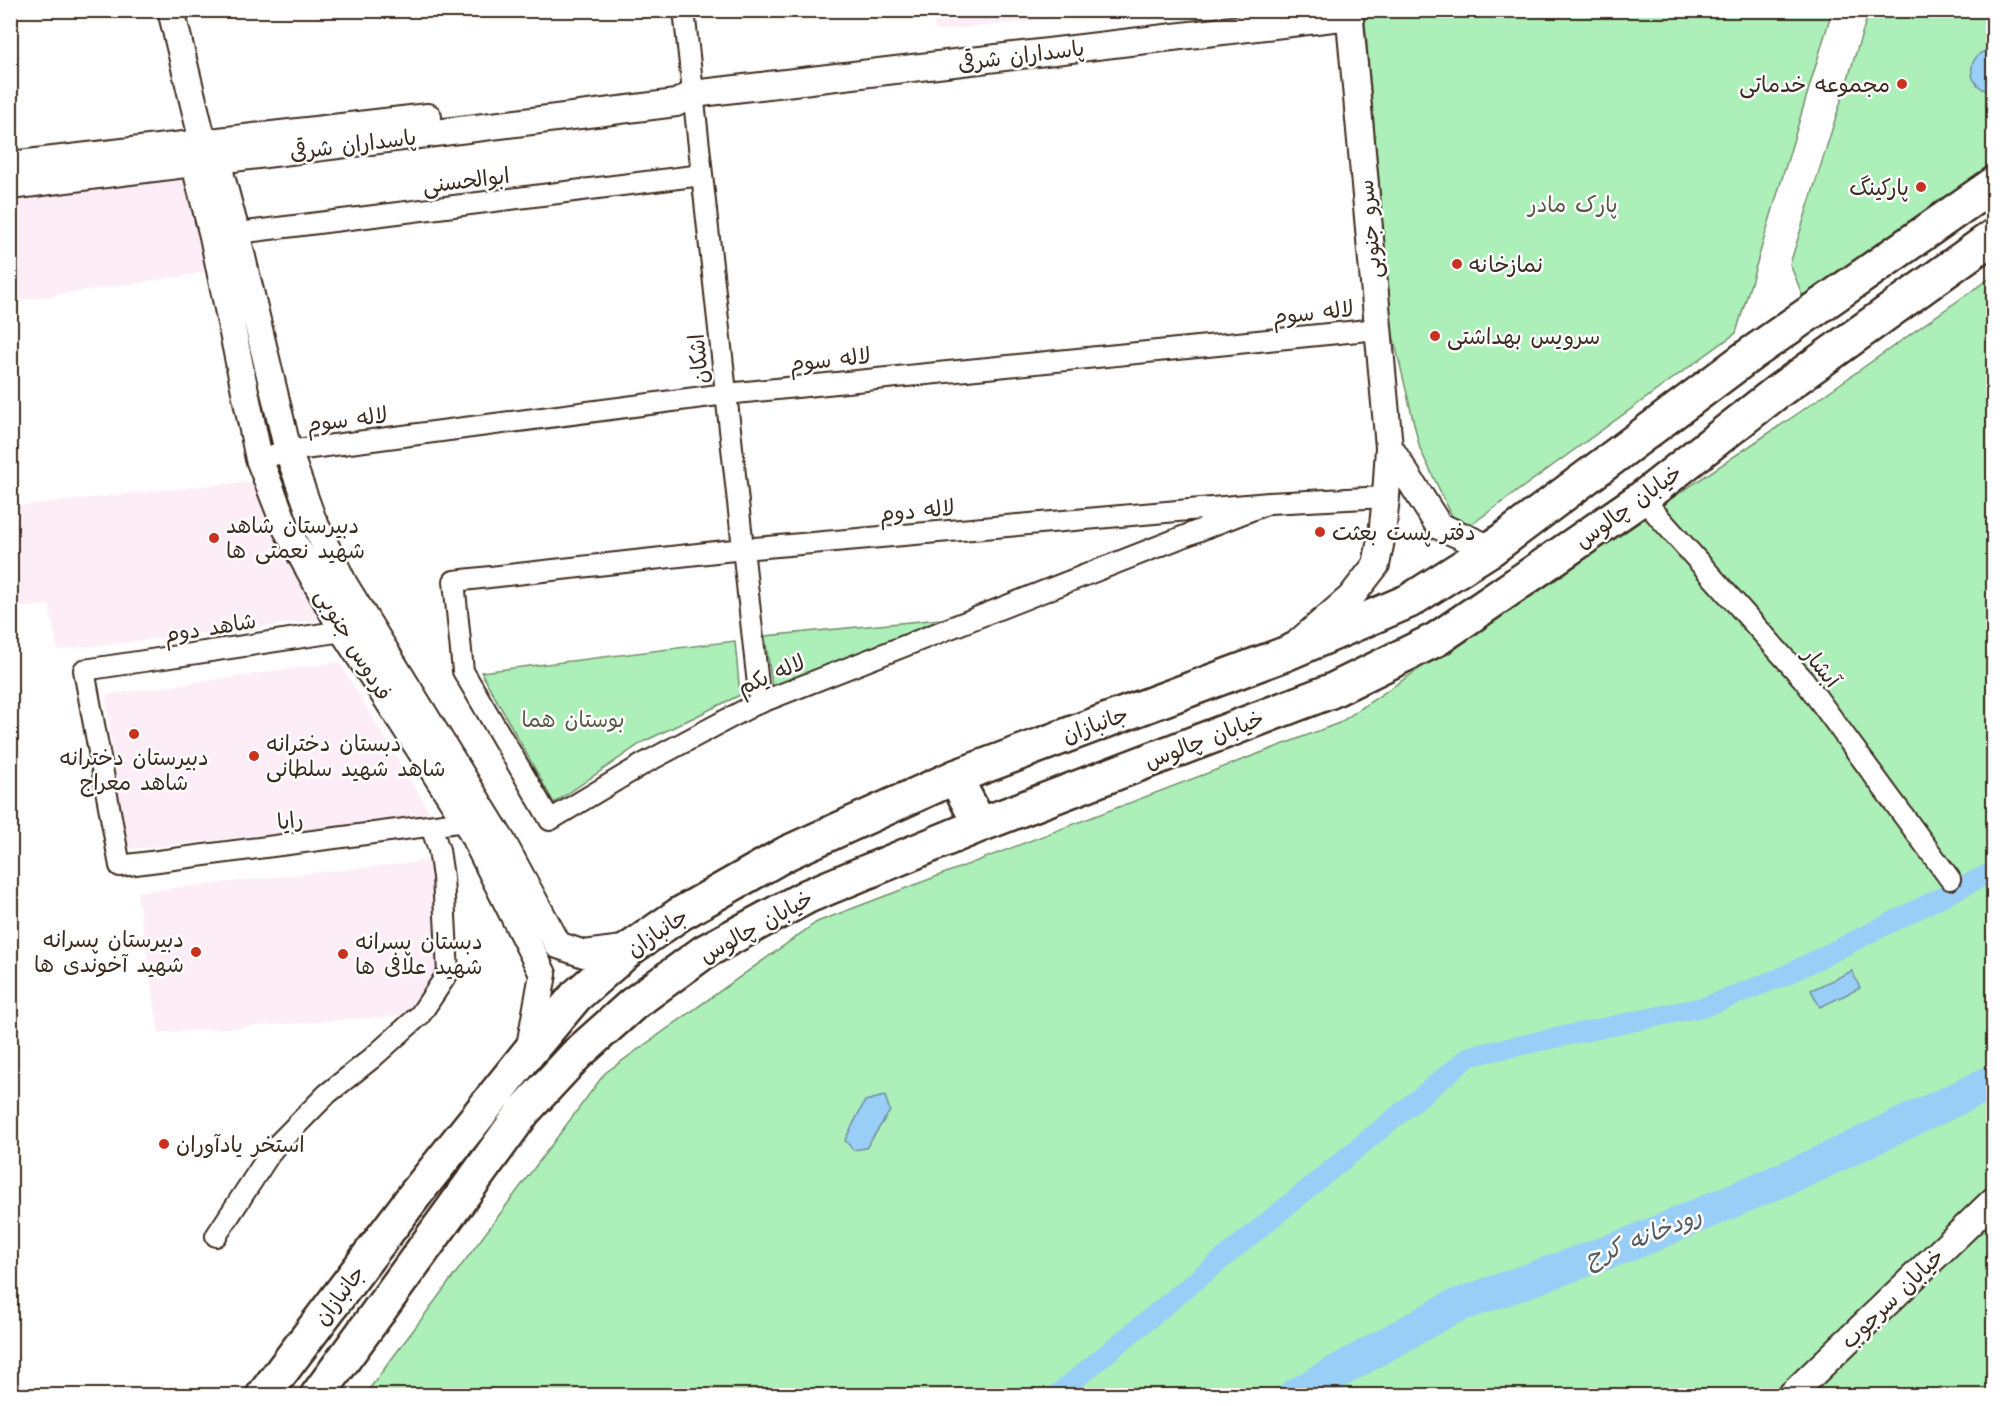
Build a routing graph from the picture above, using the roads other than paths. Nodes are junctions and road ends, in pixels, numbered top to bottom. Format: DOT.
graph roads {
  1 [pos="171,10"];
  2 [pos="684,10"];
  3 [pos="1349,13"];
  4 [pos="693,94"];
  5 [pos="205,156"];
  6 [pos="10,165"];
  7 [pos="702,175"];
  8 [pos="1994,184"];
  9 [pos="10,186"];
  10 [pos="225,234"];
  11 [pos="1994,236"];
  12 [pos="1378,329"];
  13 [pos="726,394"];
  14 [pos="1389,447"];
  15 [pos="288,451"];
  16 [pos="259,459"];
  17 [pos="1386,497"];
  18 [pos="1642,498"];
  19 [pos="1269,503"];
  20 [pos="743,549"];
  21 [pos="1491,549"];
  22 [pos="454,580"];
  23 [pos="343,631"];
  24 [pos="1285,654"];
  25 [pos="1213,681"];
  26 [pos="760,703"];
  27 [pos="956,777"];
  28 [pos="466,821"];
  29 [pos="980,825"];
  30 [pos="431,826"];
  31 [pos="120,866"];
  32 [pos="1950,879"];
  33 [pos="631,948"];
  34 [pos="529,1052"];
  35 [pos="1994,1200"];
  36 [pos="216,1236"];
  37 [pos="432,1236"];
  38 [pos="321,1394"];
  39 [pos="263,1395"];
  40 [pos="1790,1395"];
  1 -- 5 [label="street, فردوس جنوبی"];
  2 -- 4 [label="street, اشکان"];
  3 -- 4 [label="street, پاسداران شرقی"];
  3 -- 12 [label="street, سرو جنوبی"];
  4 -- 5 [label="street, پاسداران شرقی"];
  4 -- 7 [label="street, اشکان"];
  5 -- 6 [label="street, پاسداران شرقی"];
  5 -- 9 [label="street, پاسداران شرقی"];
  5 -- 10 [label="street, فردوس جنوبی"];
  7 -- 10 [label="street, ابوالحسنی"];
  7 -- 13 [label="street, اشکان"];
  8 -- 21 [label="highway, خیابان چالوس"];
  10 -- 15 [label="street, فردوس جنوبی"];
  10 -- 16 [label="street, فردوس جنوبی"];
  11 -- 18 [label="highway, خیابان چالوس"];
  12 -- 13 [label="street, لاله سوم"];
  12 -- 14 [label="street, سرو جنوبی"];
  13 -- 15 [label="street, لاله سوم"];
  13 -- 20 [label="street, اشکان"];
  14 -- 17 [label="street, سرو جنوبی"];
  14 -- 21 [label="street"];
  15 -- 16 [label="street, لاله سوم"];
  15 -- 33 [label="street, فردوس جنوبی"];
  16 -- 23 [label="street, فردوس جنوبی"];
  17 -- 19 [label="street, لاله دوم"];
  17 -- 24 [label="street, سرو جنوبی"];
  18 -- 29 [label="highway, خیابان چالوس"];
  18 -- 32 [label="street, آبشار"];
  19 -- 20 [label="street, لاله دوم"];
  19 -- 26 [label="street, لاله یکم"];
  20 -- 22 [label="street, لاله دوم"];
  20 -- 26 [label="street, اشکان"];
  21 -- 24 [label="highway, خیابان چالوس"];
  22 -- 26 [label="street, لاله یکم"];
  23 -- 28 [label="street, فردوس جنوبی"];
  23 -- 31 [label="street, شاهد دوم"];
  24 -- 25 [label="highway, خیابان چالوس"];
  25 -- 27 [label="highway, جانبازان"];
  27 -- 29 [label="highway"];
  27 -- 33 [label="highway, جانبازان"];
  28 -- 30 [label="street, رایا"];
  28 -- 34 [label="street, فردوس جنوبی"];
  29 -- 37 [label="highway, خیابان چالوس"];
  30 -- 31 [label="street, رایا"];
  30 -- 36 [label="street"];
  33 -- 34 [label="highway, جانبازان"];
  34 -- 39 [label="highway, جانبازان"];
  35 -- 40 [label="street, خیابان سرجوب"];
  37 -- 38 [label="highway, جانبازان"];
}
